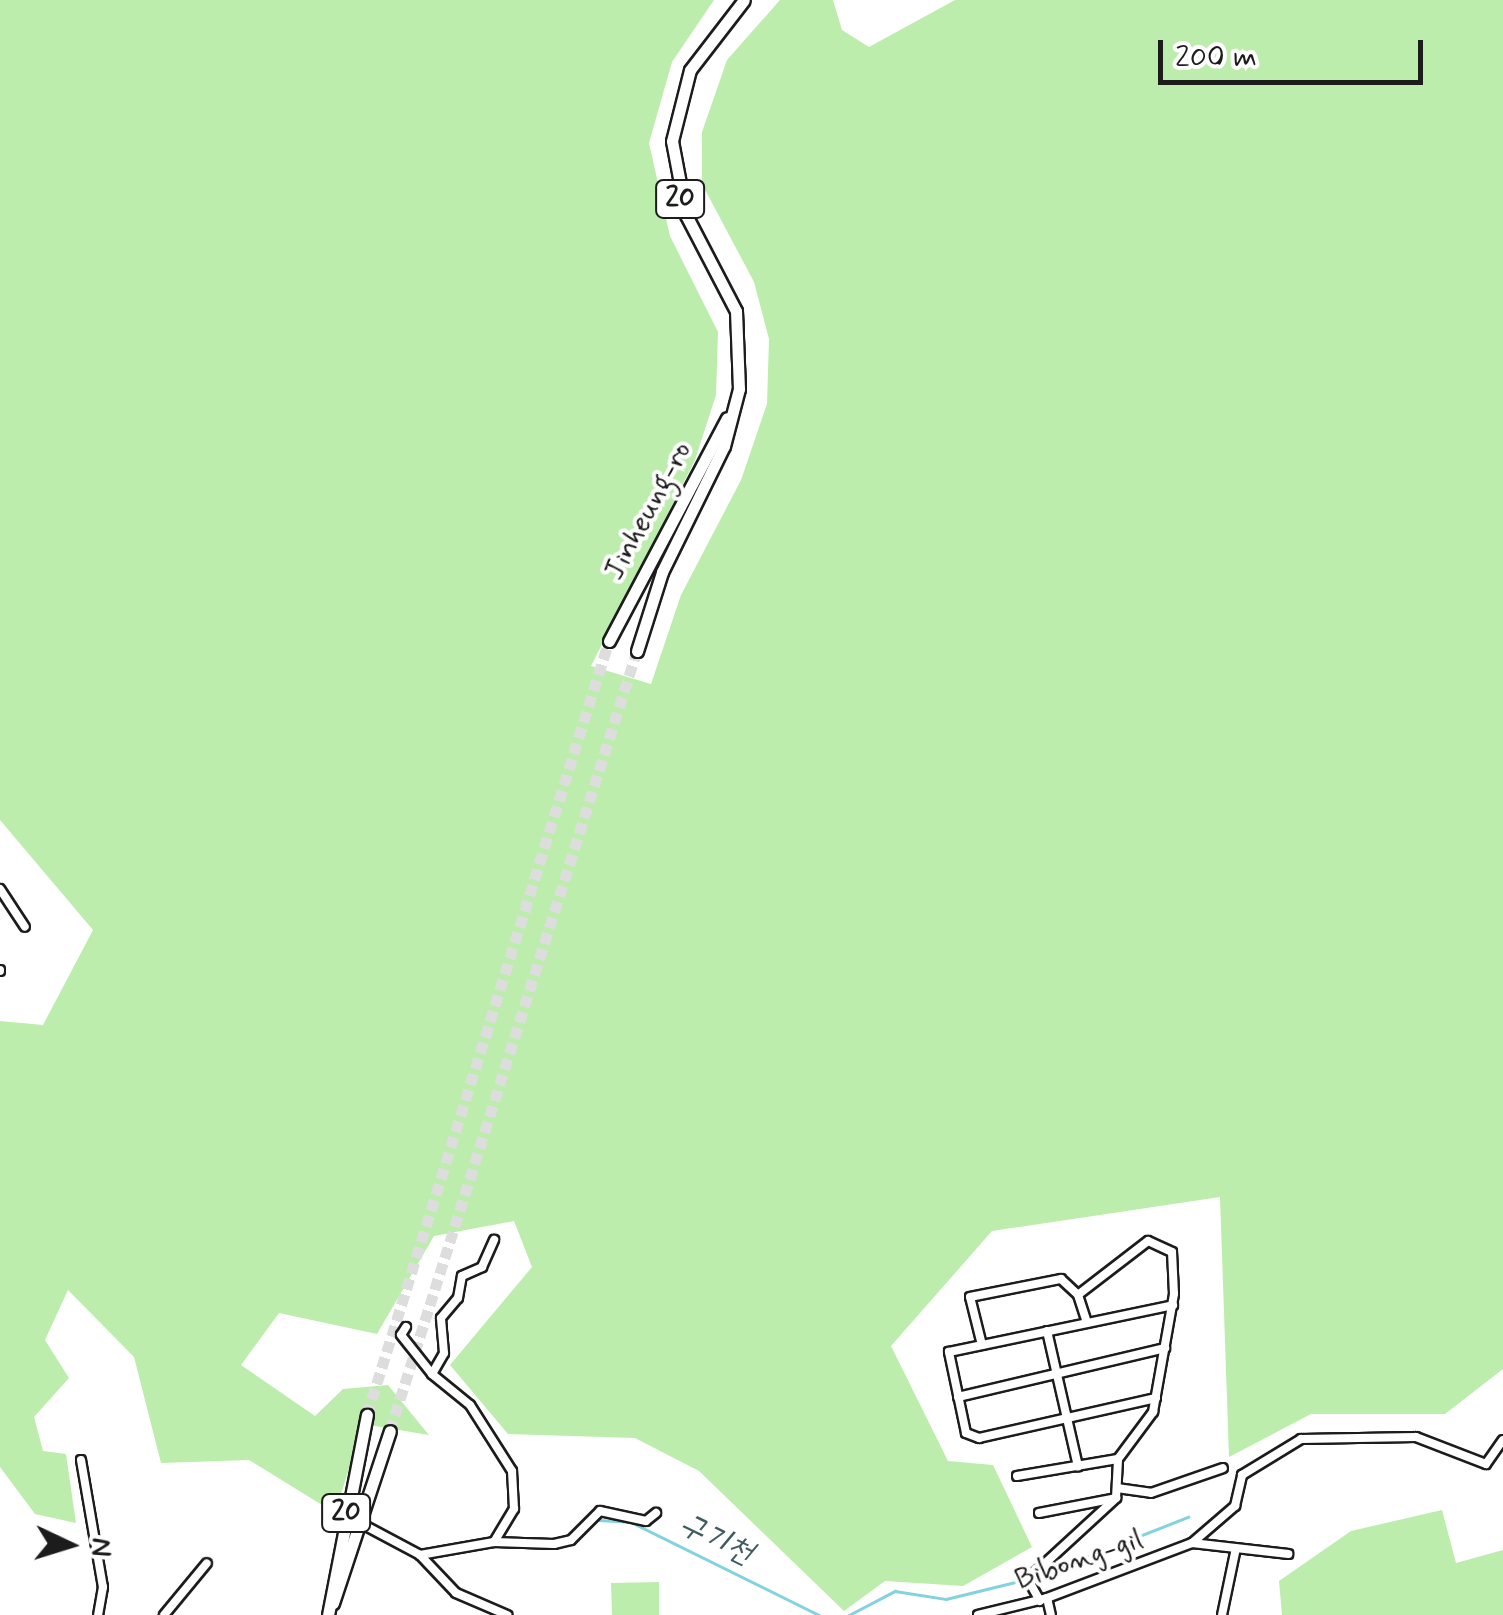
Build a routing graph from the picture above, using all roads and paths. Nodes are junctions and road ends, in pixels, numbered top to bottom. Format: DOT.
graph roads {
  1 [pos="744,0"];
  2 [pos="734,406"];
  3 [pos="609,641"];
  4 [pos="637,651"];
  5 [pos="0,888"];
  6 [pos="25,928"];
  7 [pos="494,1240"];
  8 [pos="1078,1295"];
  9 [pos="1172,1305"];
  10 [pos="1086,1323"];
  11 [pos="406,1327"];
  12 [pos="1047,1331"];
  13 [pos="982,1345"];
  14 [pos="1165,1348"];
  15 [pos="1057,1373"];
  16 [pos="432,1374"];
  17 [pos="958,1397"];
  18 [pos="1156,1398"];
  19 [pos="367,1415"];
  20 [pos="1068,1420"];
  21 [pos="390,1431"];
  22 [pos="1503,1440"];
  23 [pos="1118,1459"];
  24 [pos="81,1460"];
  25 [pos="1078,1466"];
  26 [pos="1222,1468"];
  27 [pos="1017,1476"];
  28 [pos="1117,1493"];
  29 [pos="656,1512"];
  30 [pos="1040,1514"];
  31 [pos="362,1524"];
  32 [pos="494,1542"];
  33 [pos="1192,1543"];
  34 [pos="1236,1548"];
  35 [pos="1288,1554"];
  36 [pos="420,1555"];
  37 [pos="207,1563"];
  38 [pos="1044,1600"];
  39 [pos="328,1613"];
  40 [pos="98,1615"];
  41 [pos="164,1615"];
  42 [pos="507,1615"];
  43 [pos="978,1615"];
  44 [pos="1050,1615"];
  45 [pos="1222,1615"];
  1 -- 2 [label="main road, Jinheung-ro / 20"];
  2 -- 3 [label="main road, Jinheung-ro / 20"];
  2 -- 4 [label="main road, Jinheung-ro / 20"];
  5 -- 6 [label="street"];
  7 -- 16 [label="street"];
  8 -- 9 [label="street"];
  8 -- 10 [label="street"];
  8 -- 13 [label="street"];
  9 -- 10 [label="street"];
  9 -- 14 [label="street"];
  10 -- 12 [label="street"];
  11 -- 16 [label="street"];
  12 -- 13 [label="street"];
  12 -- 15 [label="street"];
  13 -- 17 [label="street"];
  14 -- 15 [label="street"];
  14 -- 18 [label="street"];
  15 -- 17 [label="street"];
  15 -- 20 [label="street"];
  16 -- 32 [label="street"];
  17 -- 20 [label="street"];
  18 -- 20 [label="street"];
  18 -- 23 [label="street"];
  19 -- 39 [label="main road, 20"];
  20 -- 25 [label="street"];
  21 -- 31 [label="main road, 20"];
  22 -- 33 [label="street, Bibong-gil"];
  23 -- 25 [label="street"];
  23 -- 28 [label="street"];
  24 -- 40 [label="street"];
  25 -- 27 [label="street"];
  26 -- 28 [label="street"];
  28 -- 30 [label="street"];
  28 -- 38 [label="street"];
  29 -- 32 [label="street"];
  31 -- 36 [label="street"];
  31 -- 39 [label="main road, 20"];
  32 -- 36 [label="street"];
  33 -- 34 [label="street, Bibong-gil"];
  33 -- 38 [label="street, Bibong-gil"];
  34 -- 35 [label="street, Bibong-gil"];
  34 -- 45 [label="street"];
  36 -- 42 [label="street"];
  37 -- 41 [label="street"];
  38 -- 43 [label="street, Bibong-gil"];
  38 -- 44 [label="street"];
}
